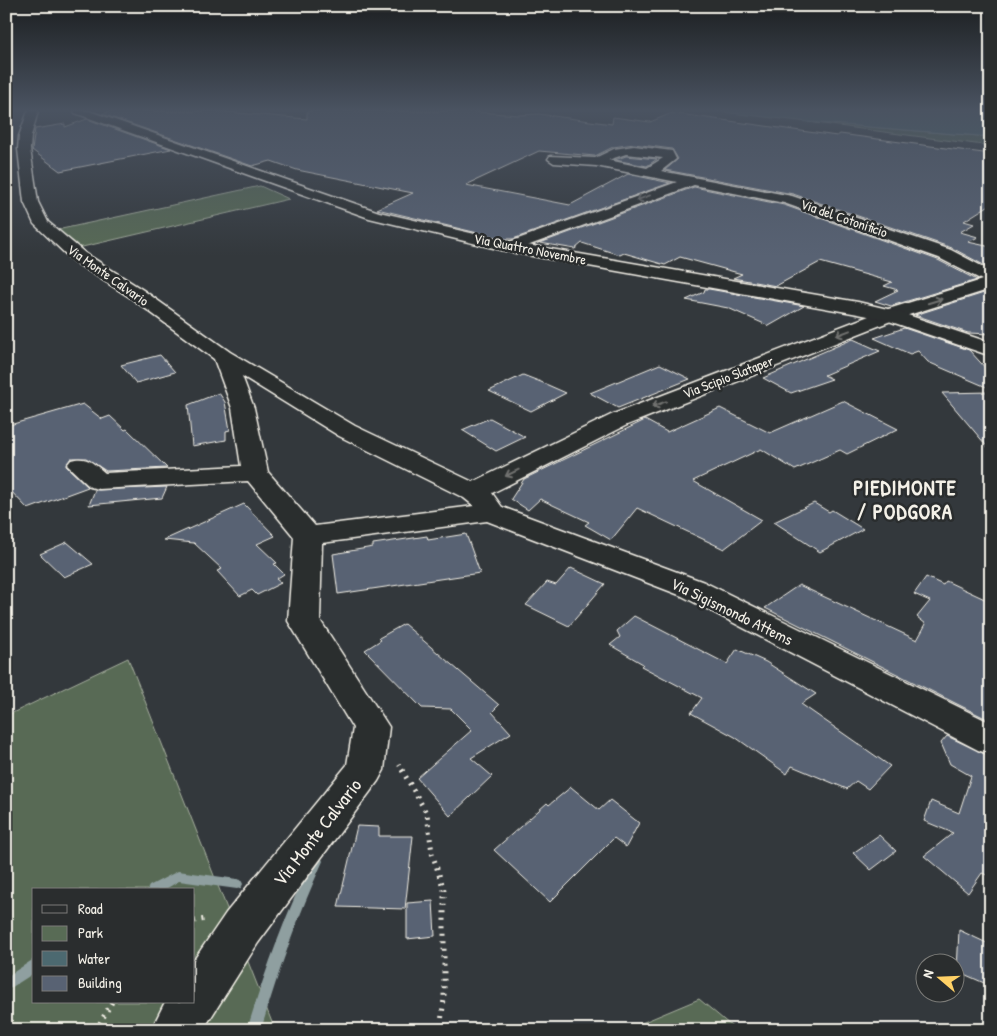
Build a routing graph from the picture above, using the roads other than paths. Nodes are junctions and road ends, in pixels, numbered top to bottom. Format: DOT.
graph roads {
  1 [pos="25,159"];
  2 [pos="213,159"];
  3 [pos="559,159"];
  4 [pos="601,159"];
  5 [pos="669,159"];
  6 [pos="596,162"];
  7 [pos="650,172"];
  8 [pos="689,182"];
  9 [pos="510,247"];
  10 [pos="991,278"];
  11 [pos="991,283"];
  12 [pos="889,315"];
  13 [pos="991,350"];
  14 [pos="223,356"];
  15 [pos="80,465"];
  16 [pos="255,473"];
  17 [pos="482,502"];
  18 [pos="308,536"];
  19 [pos="991,740"];
  20 [pos="195,999"];
  21 [pos="192,1004"];
  22 [pos="175,1030"];
  1 -- 14 [label="street, Via Monte Calvario"];
  2 -- 9 [label="street, Via Quattro Novembre"];
  3 -- 6 [label="street, Via del Cotonificio"];
  4 -- 6 [label="street"];
  5 -- 7 [label="street"];
  6 -- 7 [label="street, Via del Cotonificio"];
  7 -- 8 [label="street, Via del Cotonificio"];
  8 -- 9 [label="street, Via del Cotonificio, one-way"];
  8 -- 10 [label="street, Via del Cotonificio"];
  9 -- 12 [label="street, Via Quattro Novembre"];
  12 -- 11 [label="street, Via Scipio Slataper, one-way"];
  12 -- 13 [label="street, Via Quattro Novembre"];
  12 -- 17 [label="street, Via Scipio Slataper, one-way"];
  14 -- 16 [label="street"];
  14 -- 17 [label="street, Via Monte Calvario"];
  15 -- 16 [label="street"];
  16 -- 18 [label="street"];
  17 -- 18 [label="street"];
  17 -- 19 [label="street, Via Sigismondo Attems"];
  18 -- 20 [label="street, Via Monte Calvario"];
  21 -- 22 [label="street, Via Monte Calvario"];
}
